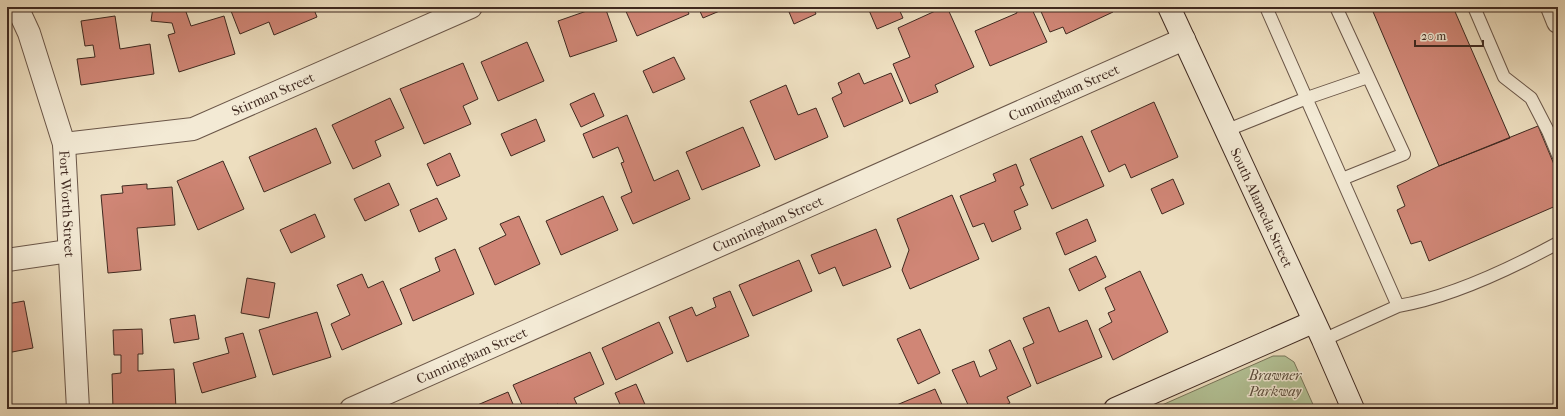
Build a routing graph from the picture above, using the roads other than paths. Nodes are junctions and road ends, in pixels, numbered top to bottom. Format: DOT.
graph roads {
  1 [pos="17,7"];
  2 [pos="471,7"];
  3 [pos="1169,7"];
  4 [pos="1266,7"];
  5 [pos="1336,7"];
  6 [pos="1474,7"];
  7 [pos="1552,7"];
  8 [pos="1558,22"];
  9 [pos="1184,40"];
  10 [pos="1368,77"];
  11 [pos="1307,98"];
  12 [pos="1225,131"];
  13 [pos="64,144"];
  14 [pos="1558,155"];
  15 [pos="1342,178"];
  16 [pos="1558,243"];
  17 [pos="69,251"];
  18 [pos="7,260"];
  19 [pos="1398,306"];
  20 [pos="1318,331"];
  21 [pos="78,409"];
  22 [pos="351,409"];
  23 [pos="1115,409"];
  24 [pos="1353,409"];
  1 -- 13 [label="street, Fort Worth Street"];
  2 -- 13 [label="street, Stirman Street"];
  3 -- 9 [label="street, South Alameda Street"];
  4 -- 11 [label="lane"];
  5 -- 10 [label="lane"];
  6 -- 14 [label="lane"];
  7 -- 8 [label="street"];
  9 -- 12 [label="street, South Alameda Street"];
  9 -- 22 [label="street, Cunningham Street"];
  10 -- 11 [label="lane"];
  10 -- 15 [label="lane"];
  11 -- 12 [label="lane"];
  11 -- 15 [label="lane"];
  12 -- 20 [label="street, South Alameda Street"];
  13 -- 17 [label="street, Fort Worth Street"];
  15 -- 19 [label="lane"];
  16 -- 19 [label="lane"];
  17 -- 18 [label="street"];
  17 -- 21 [label="street, Fort Worth Street"];
  19 -- 20 [label="lane"];
  20 -- 23 [label="street"];
  20 -- 24 [label="street, South Alameda Street"];
}
